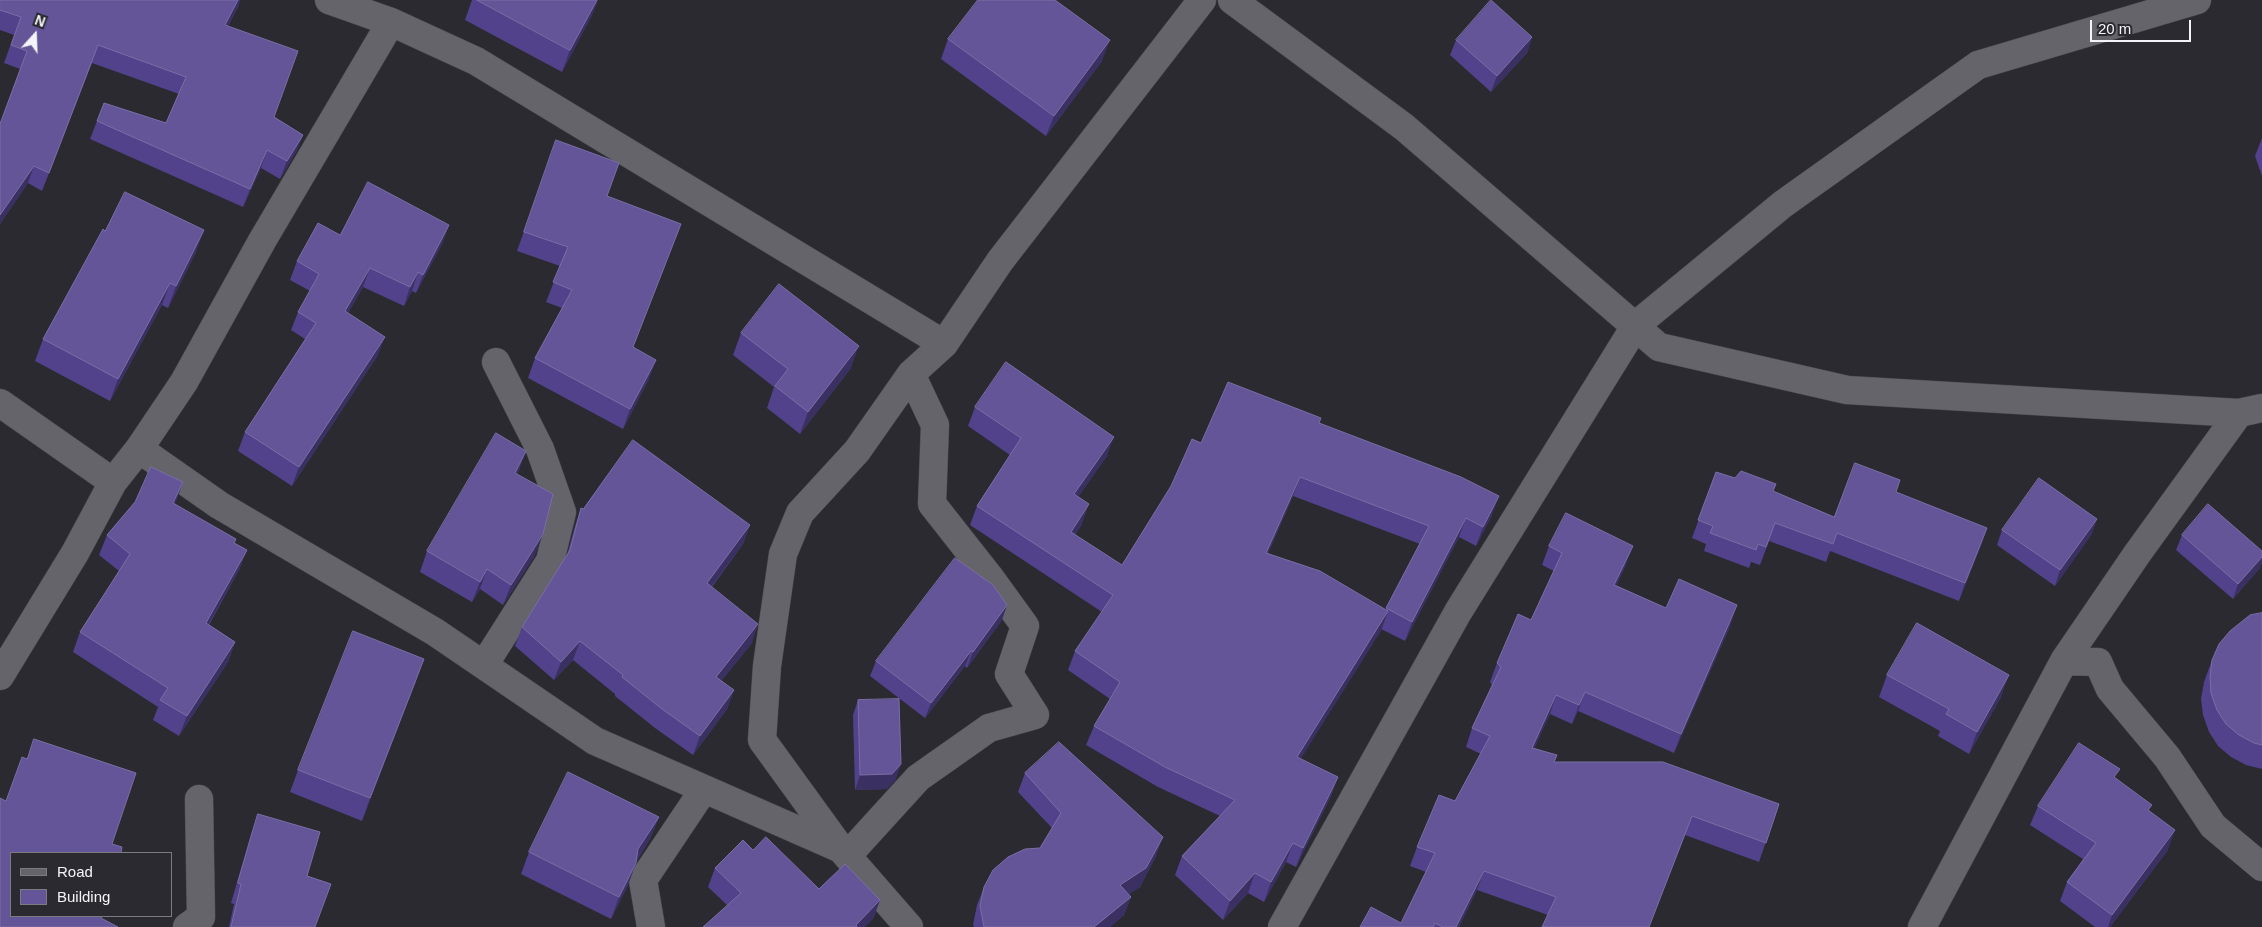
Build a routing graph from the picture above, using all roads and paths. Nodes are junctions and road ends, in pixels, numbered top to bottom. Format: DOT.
graph roads {
  1 [pos="329,0"];
  2 [pos="1202,0"];
  3 [pos="1232,0"];
  4 [pos="2197,0"];
  5 [pos="391,22"];
  6 [pos="1636,325"];
  7 [pos="944,344"];
  8 [pos="496,362"];
  9 [pos="911,374"];
  10 [pos="0,403"];
  11 [pos="2251,411"];
  12 [pos="138,449"];
  13 [pos="113,482"];
  14 [pos="2064,661"];
  15 [pos="484,665"];
  16 [pos="0,676"];
  17 [pos="704,789"];
  18 [pos="199,799"];
  19 [pos="844,852"];
  20 [pos="2262,867"];
  21 [pos="196,924"];
  22 [pos="651,927"];
  23 [pos="909,927"];
  24 [pos="1282,927"];
  25 [pos="1922,927"];
  1 -- 5 [label="street"];
  2 -- 7 [label="street"];
  3 -- 6 [label="street"];
  4 -- 6 [label="street"];
  5 -- 7 [label="street"];
  5 -- 12 [label="street"];
  6 -- 11 [label="street"];
  6 -- 24 [label="street"];
  7 -- 9 [label="street"];
  8 -- 15 [label="street"];
  9 -- 19 [label="street"];
  9 -- 19 [label="street"];
  10 -- 13 [label="street"];
  11 -- 14 [label="street"];
  12 -- 13 [label="street"];
  12 -- 15 [label="street"];
  13 -- 16 [label="street"];
  14 -- 20 [label="street"];
  14 -- 25 [label="street"];
  15 -- 17 [label="street"];
  17 -- 19 [label="street"];
  17 -- 22 [label="street"];
  18 -- 21 [label="street"];
  19 -- 23 [label="street"];
}
